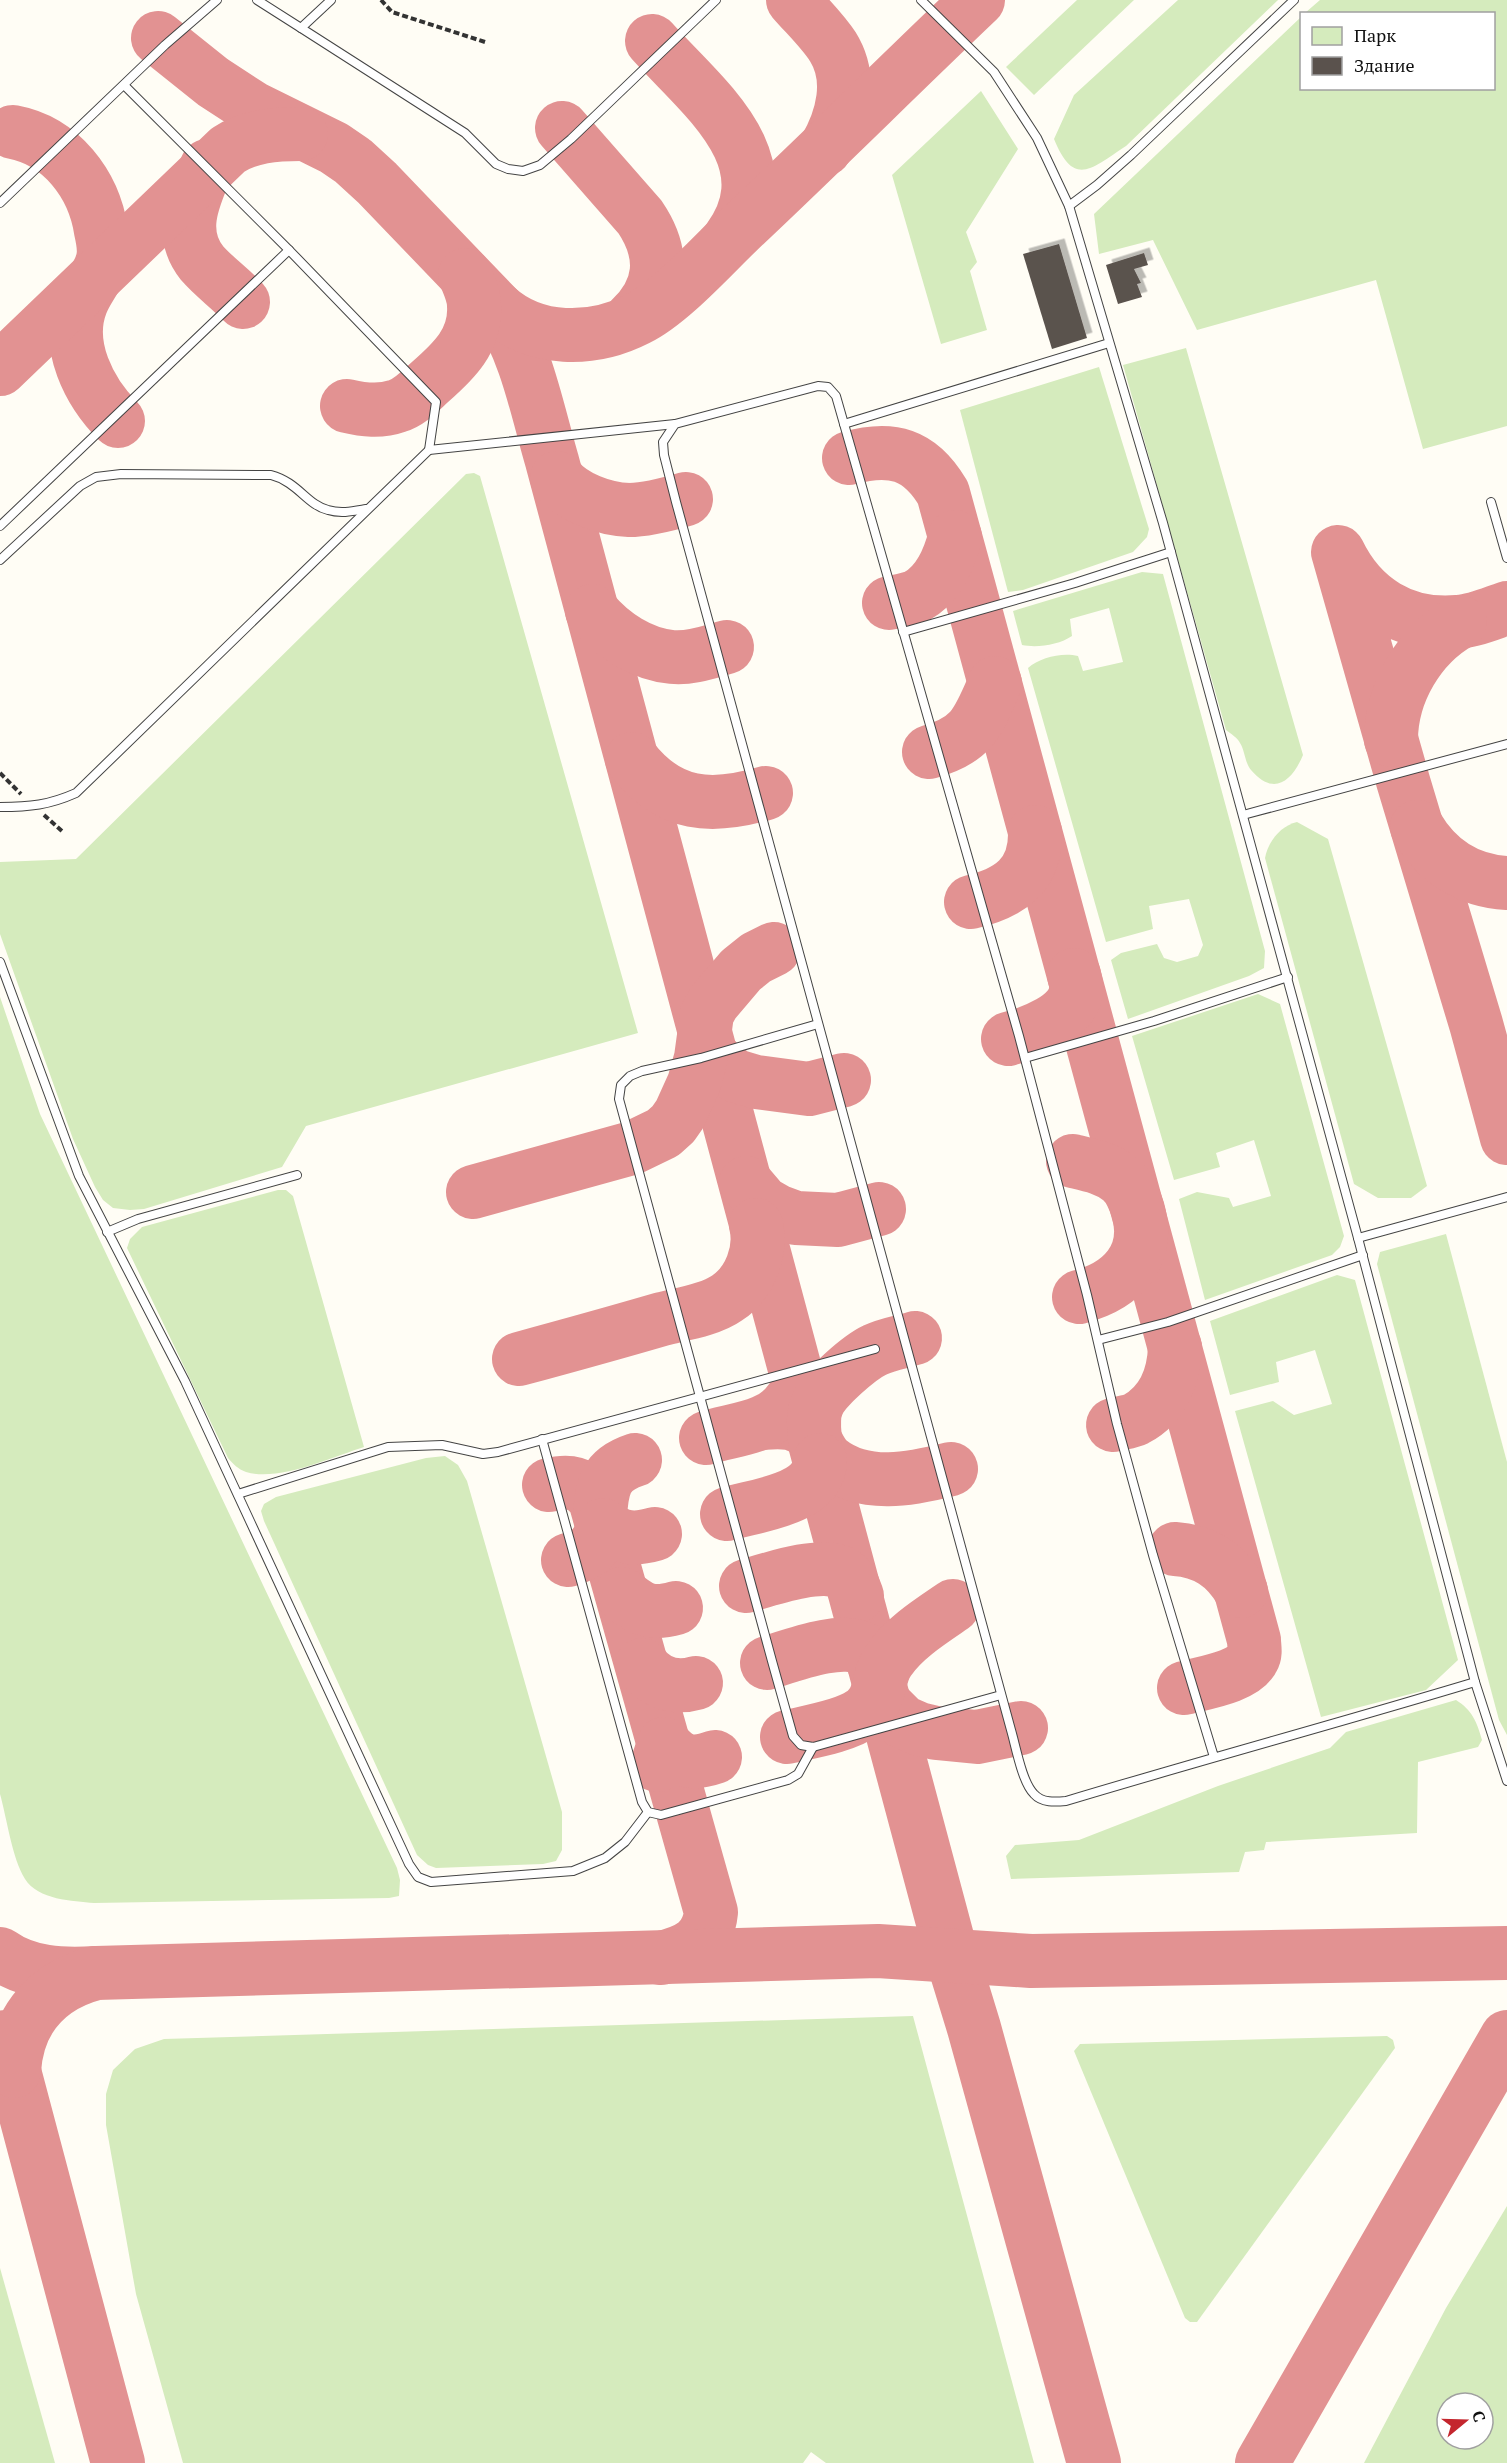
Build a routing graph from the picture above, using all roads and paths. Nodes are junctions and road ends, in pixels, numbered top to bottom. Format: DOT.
graph roads {
  1 [pos="217,0"];
  2 [pos="257,0"];
  3 [pos="331,0"];
  4 [pos="381,0"];
  5 [pos="716,0"];
  6 [pos="921,0"];
  7 [pos="1294,0"];
  8 [pos="301,27"];
  9 [pos="485,42"];
  10 [pos="124,85"];
  11 [pos="0,203"];
  12 [pos="1069,206"];
  13 [pos="289,250"];
  14 [pos="1109,343"];
  15 [pos="675,424"];
  16 [pos="844,424"];
  17 [pos="429,450"];
  18 [pos="1491,502"];
  19 [pos="367,509"];
  20 [pos="0,526"];
  21 [pos="1171,552"];
  22 [pos="1507,558"];
  23 [pos="0,560"];
  24 [pos="903,632"];
  25 [pos="1507,744"];
  26 [pos="0,807"];
  27 [pos="1243,815"];
  28 [pos="0,962"];
  29 [pos="1288,977"];
  30 [pos="818,1024"];
  31 [pos="1025,1058"];
  32 [pos="297,1175"];
  33 [pos="1507,1197"];
  34 [pos="107,1232"];
  35 [pos="1358,1238"];
  36 [pos="1363,1255"];
  37 [pos="1098,1340"];
  38 [pos="876,1349"];
  39 [pos="700,1398"];
  40 [pos="542,1439"];
  41 [pos="238,1494"];
  42 [pos="1475,1682"];
  43 [pos="1001,1695"];
  44 [pos="813,1747"];
  45 [pos="1214,1757"];
  46 [pos="1507,1781"];
  47 [pos="648,1812"];
  1 -- 10 [label="lane"];
  2 -- 8 [label="lane"];
  3 -- 8 [label="lane"];
  4 -- 9 [label="path"];
  5 -- 8 [label="lane"];
  6 -- 12 [label="lane"];
  7 -- 12 [label="lane"];
  10 -- 11 [label="lane"];
  10 -- 13 [label="lane"];
  12 -- 14 [label="lane"];
  13 -- 17 [label="lane"];
  13 -- 20 [label="lane"];
  14 -- 16 [label="lane"];
  14 -- 21 [label="lane"];
  15 -- 16 [label="lane"];
  15 -- 17 [label="lane"];
  15 -- 30 [label="lane"];
  16 -- 24 [label="lane"];
  17 -- 19 [label="lane"];
  18 -- 22 [label="lane"];
  19 -- 23 [label="lane"];
  19 -- 26 [label="lane"];
  21 -- 24 [label="lane"];
  21 -- 27 [label="lane"];
  24 -- 31 [label="lane"];
  25 -- 27 [label="lane"];
  27 -- 29 [label="lane"];
  28 -- 34 [label="lane"];
  29 -- 31 [label="lane"];
  29 -- 35 [label="lane"];
  30 -- 39 [label="lane"];
  30 -- 43 [label="lane"];
  31 -- 37 [label="lane"];
  32 -- 34 [label="lane"];
  33 -- 35 [label="lane"];
  34 -- 41 [label="lane"];
  35 -- 36 [label="lane"];
  36 -- 37 [label="lane"];
  36 -- 42 [label="lane"];
  37 -- 45 [label="lane"];
  38 -- 39 [label="lane"];
  39 -- 40 [label="lane"];
  39 -- 44 [label="lane"];
  40 -- 41 [label="lane"];
  40 -- 47 [label="lane"];
  41 -- 47 [label="lane"];
  42 -- 45 [label="lane"];
  42 -- 46 [label="lane"];
  43 -- 44 [label="lane"];
  43 -- 45 [label="lane"];
  44 -- 47 [label="lane"];
}
